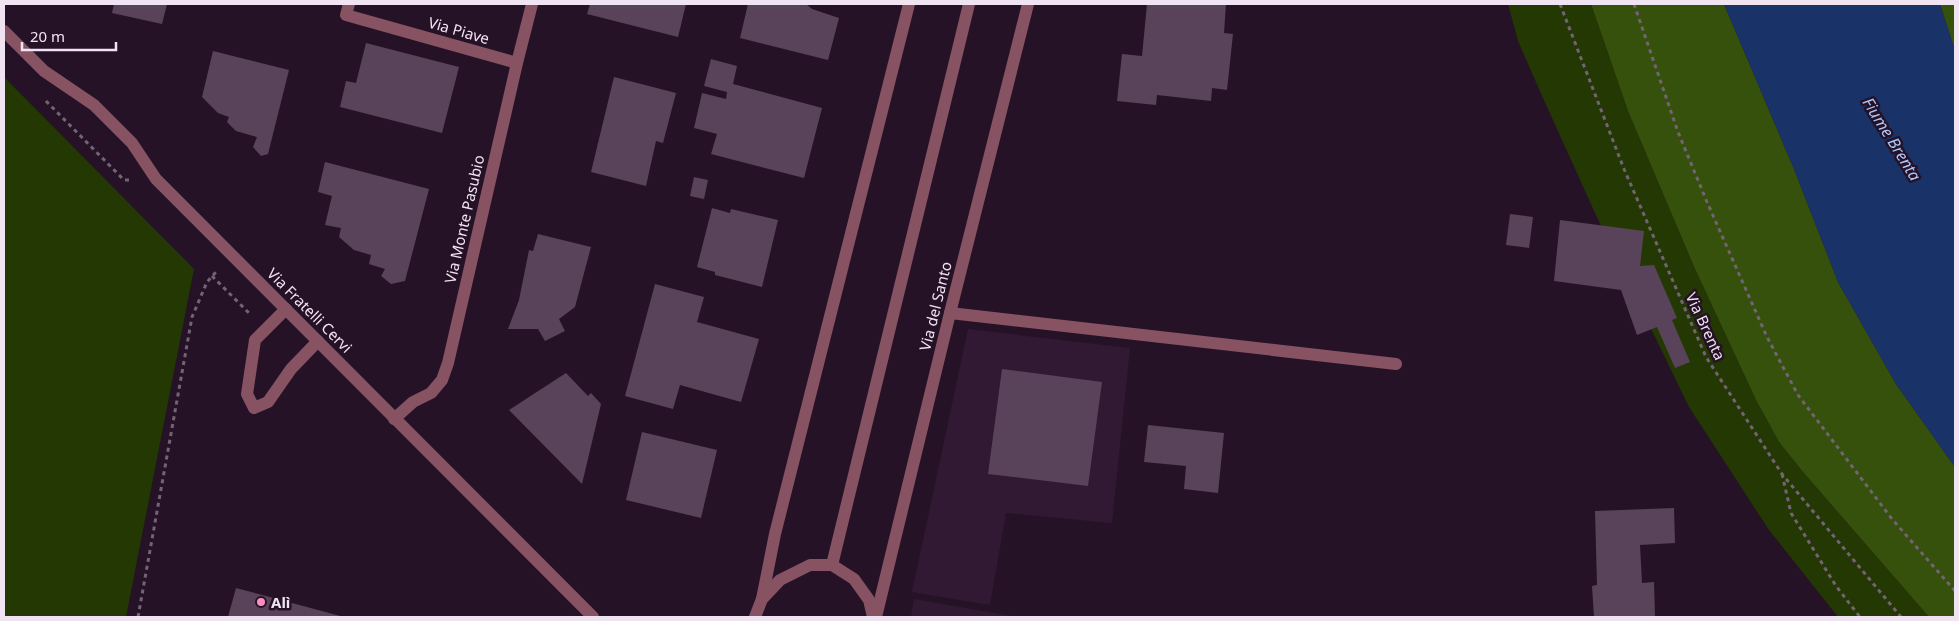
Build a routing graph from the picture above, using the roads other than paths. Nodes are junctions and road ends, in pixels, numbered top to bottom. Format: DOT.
graph roads {
  1 [pos="349,4"];
  2 [pos="532,4"];
  3 [pos="909,4"];
  4 [pos="969,4"];
  5 [pos="1028,4"];
  6 [pos="4,31"];
  7 [pos="516,63"];
  8 [pos="286,309"];
  9 [pos="950,313"];
  10 [pos="318,341"];
  11 [pos="1396,364"];
  12 [pos="394,419"];
  13 [pos="832,565"];
  14 [pos="762,599"];
  15 [pos="592,617"];
  16 [pos="755,617"];
  17 [pos="875,617"];
  1 -- 7 [label="street, Via Piave"];
  2 -- 7 [label="street, Via Monte Pasubio"];
  3 -- 14 [label="street"];
  4 -- 13 [label="street"];
  5 -- 9 [label="street, Via del Santo"];
  6 -- 8 [label="street, Via Fratelli Cervi"];
  7 -- 12 [label="street, Via Monte Pasubio"];
  8 -- 10 [label="street, Via Fratelli Cervi"];
  8 -- 10 [label="street"];
  9 -- 11 [label="street"];
  9 -- 17 [label="street, Via del Santo"];
  10 -- 12 [label="street, Via Fratelli Cervi"];
  12 -- 15 [label="street, Via Fratelli Cervi"];
  13 -- 14 [label="street"];
  13 -- 17 [label="street, Via del Santo"];
  14 -- 16 [label="street"];
}
